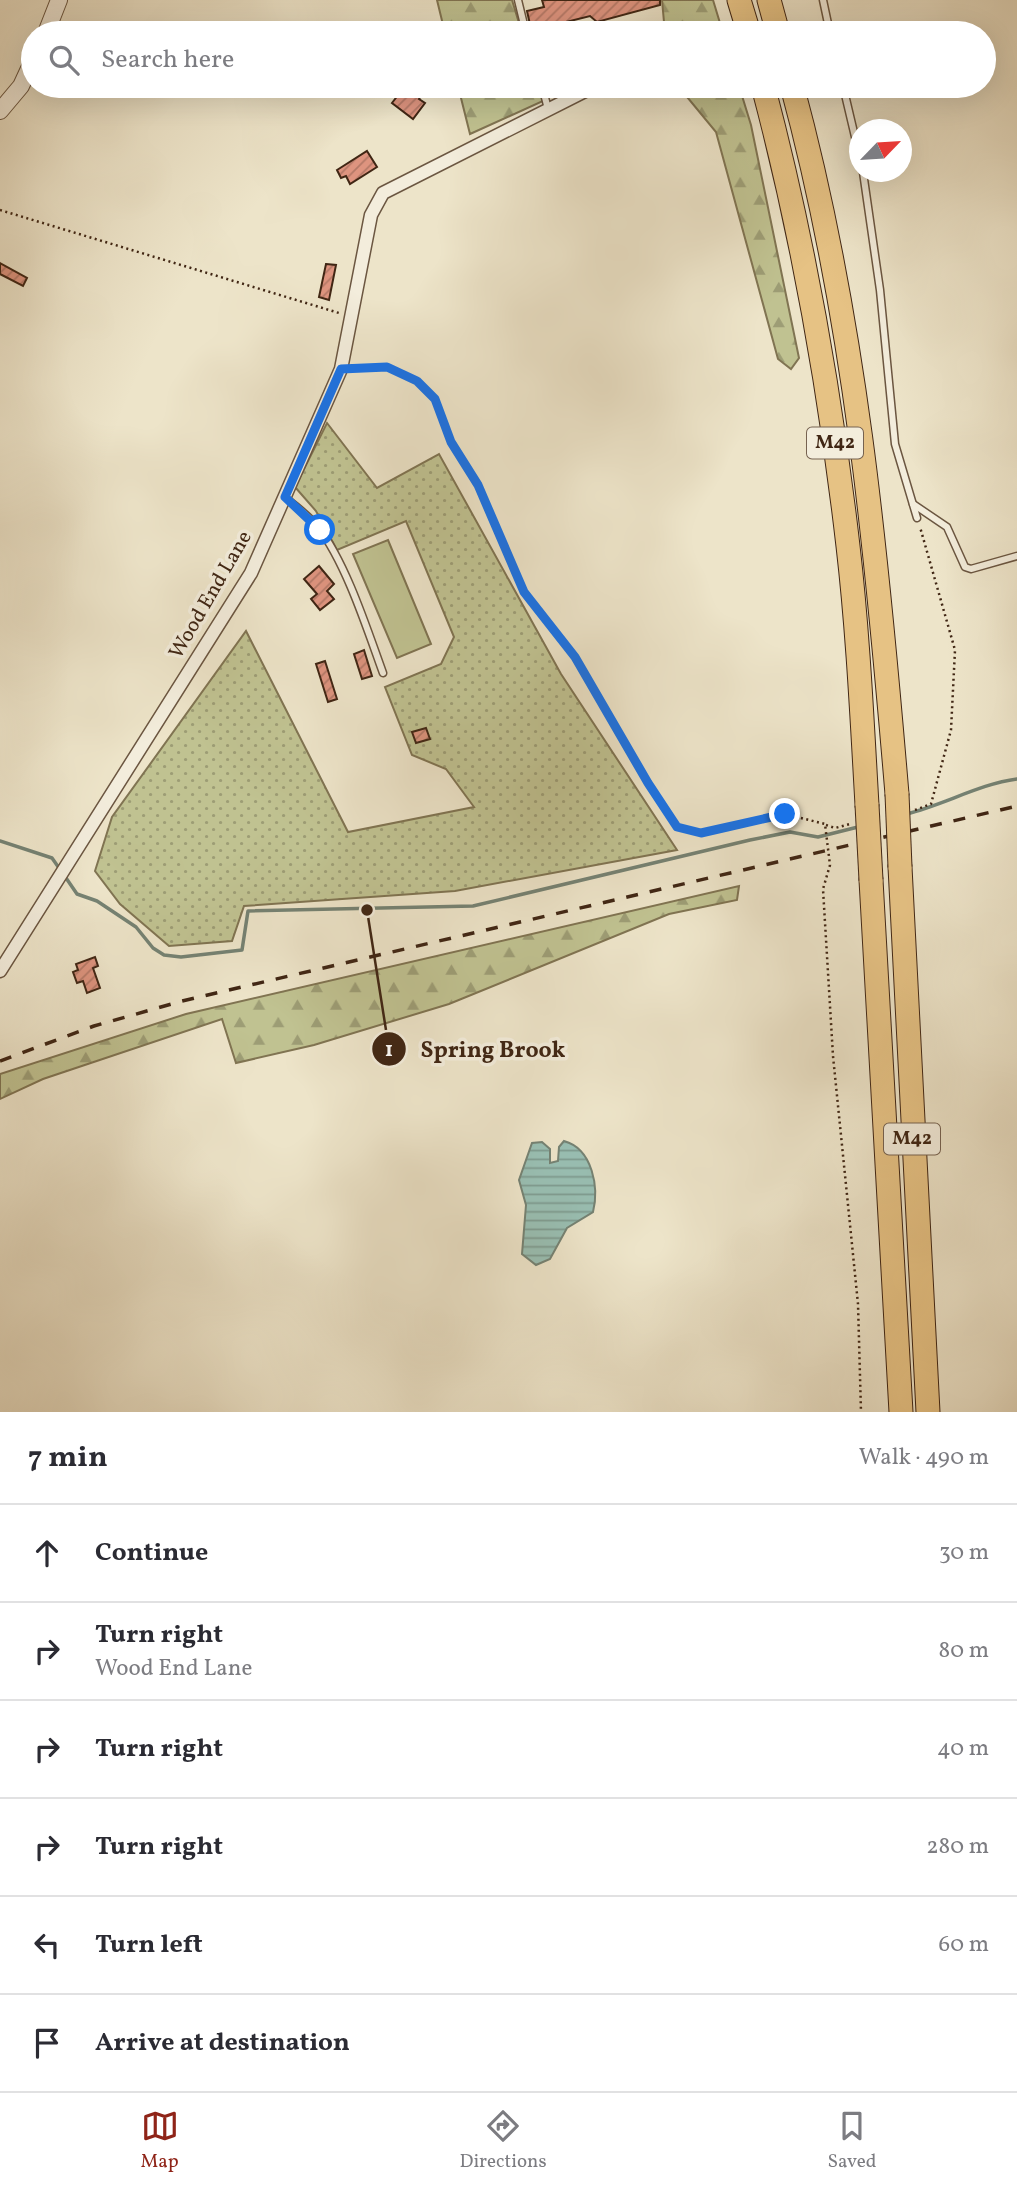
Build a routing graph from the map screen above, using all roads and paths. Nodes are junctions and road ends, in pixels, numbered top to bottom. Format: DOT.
graph roads {
  1 [pos="59,0"];
  2 [pos="518,0"];
  3 [pos="739,0"];
  4 [pos="769,0"];
  5 [pos="823,0"];
  6 [pos="51,21"];
  7 [pos="523,21"];
  8 [pos="745,21"];
  9 [pos="775,21"];
  10 [pos="827,21"];
  11 [pos="21,86"];
  12 [pos="545,98"];
  13 [pos="569,98"];
  14 [pos="766,98"];
  15 [pos="795,98"];
  16 [pos="846,98"];
  17 [pos="548,108"];
  18 [pos="0,111"];
  19 [pos="850,119"];
  20 [pos="864,182"];
  21 [pos="0,210"];
  22 [pos="352,317"];
  23 [pos="341,369"];
  24 [pos="285,497"];
  25 [pos="914,504"];
  26 [pos="917,517"];
  27 [pos="1017,556"];
  28 [pos="383,673"];
  29 [pos="931,804"];
  30 [pos="0,971"];
  31 [pos="861,1412"];
  32 [pos="901,1412"];
  33 [pos="928,1412"];
  1 -- 6 [label="street"];
  2 -- 7 [label="lane"];
  3 -- 8 [label="highway"];
  4 -- 9 [label="highway"];
  5 -- 10 [label="lane"];
  11 -- 18 [label="street"];
  12 -- 17 [label="lane"];
  13 -- 17 [label="street, Wood End Lane"];
  14 -- 32 [label="highway, M42, bridge"];
  15 -- 33 [label="highway, M42, bridge"];
  16 -- 19 [label="lane"];
  17 -- 22 [label="street, Wood End Lane"];
  20 -- 25 [label="lane"];
  21 -- 22 [label="path"];
  22 -- 23 [label="street, Wood End Lane"];
  23 -- 24 [label="street, Wood End Lane"];
  23 -- 31 [label="path"];
  24 -- 28 [label="lane"];
  24 -- 30 [label="street, Wood End Lane"];
  25 -- 26 [label="lane"];
  25 -- 27 [label="lane"];
  26 -- 29 [label="path"];
}
